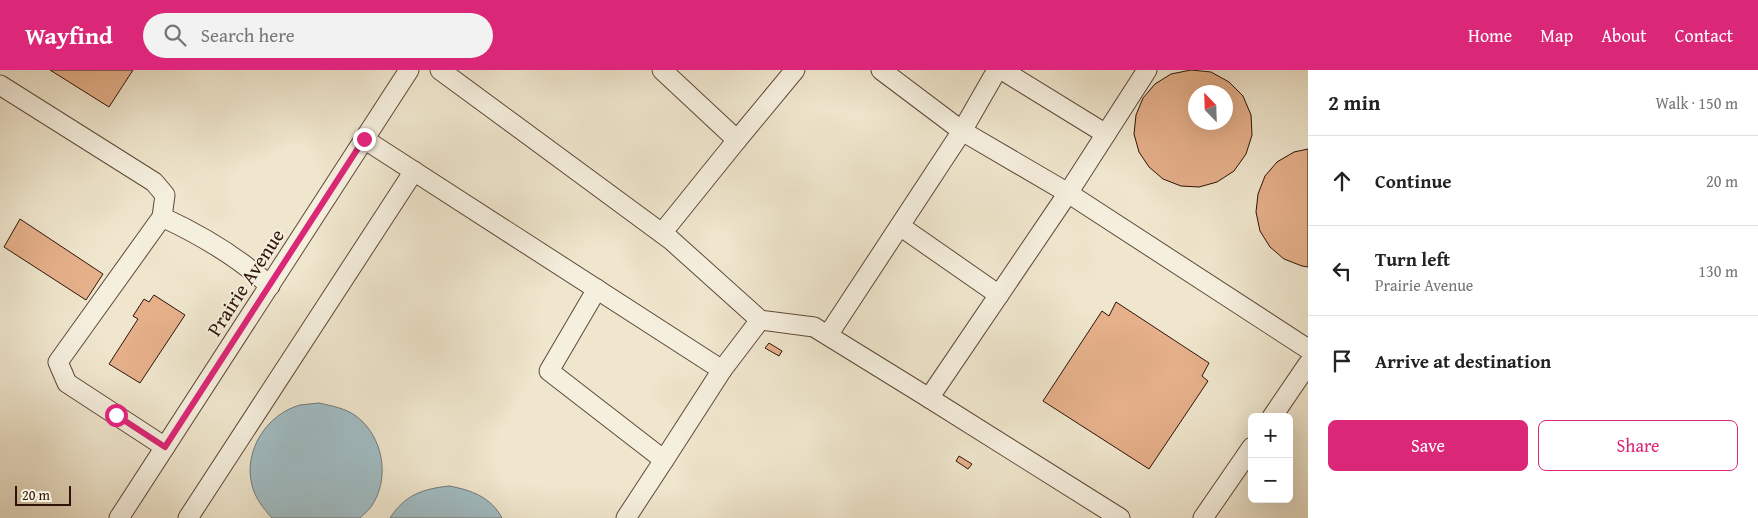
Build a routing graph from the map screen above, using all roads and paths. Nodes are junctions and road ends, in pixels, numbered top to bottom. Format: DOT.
graph roads {
  1 [pos="409,70"];
  2 [pos="440,70"];
  3 [pos="662,70"];
  4 [pos="794,70"];
  5 [pos="881,70"];
  6 [pos="997,70"];
  7 [pos="1002,70"];
  8 [pos="1147,70"];
  9 [pos="0,85"];
  10 [pos="962,131"];
  11 [pos="1106,134"];
  12 [pos="364,139"];
  13 [pos="736,140"];
  14 [pos="414,171"];
  15 [pos="1068,193"];
  16 [pos="162,217"];
  17 [pos="900,226"];
  18 [pos="662,233"];
  19 [pos="270,286"];
  20 [pos="597,289"];
  21 [pos="999,294"];
  22 [pos="760,320"];
  23 [pos="828,335"];
  24 [pos="1308,349"];
  25 [pos="1308,364"];
  26 [pos="722,370"];
  27 [pos="929,398"];
  28 [pos="1275,413"];
  29 [pos="165,447"];
  30 [pos="1248,453"];
  31 [pos="664,460"];
  32 [pos="120,518"];
  33 [pos="188,518"];
  34 [pos="626,518"];
  35 [pos="1120,518"];
  36 [pos="1203,518"];
  1 -- 12 [label="street, Prairie Avenue"];
  2 -- 18 [label="street"];
  3 -- 13 [label="street"];
  4 -- 13 [label="street"];
  5 -- 10 [label="street"];
  6 -- 10 [label="street"];
  7 -- 11 [label="street"];
  8 -- 11 [label="street"];
  9 -- 16 [label="street"];
  10 -- 15 [label="street"];
  10 -- 17 [label="street"];
  11 -- 15 [label="street"];
  12 -- 14 [label="street"];
  12 -- 19 [label="street, Prairie Avenue"];
  13 -- 18 [label="street"];
  14 -- 20 [label="street"];
  14 -- 33 [label="street"];
  15 -- 21 [label="street"];
  15 -- 24 [label="street"];
  16 -- 19 [label="street"];
  16 -- 29 [label="street"];
  17 -- 21 [label="street"];
  17 -- 23 [label="street"];
  18 -- 22 [label="street"];
  19 -- 29 [label="street, Prairie Avenue"];
  20 -- 26 [label="street"];
  20 -- 31 [label="street"];
  21 -- 27 [label="street"];
  22 -- 23 [label="street"];
  22 -- 26 [label="street"];
  23 -- 27 [label="street"];
  25 -- 28 [label="street"];
  26 -- 31 [label="street"];
  27 -- 35 [label="street"];
  29 -- 32 [label="street, Prairie Avenue"];
  30 -- 36 [label="street"];
  31 -- 34 [label="street"];
}
